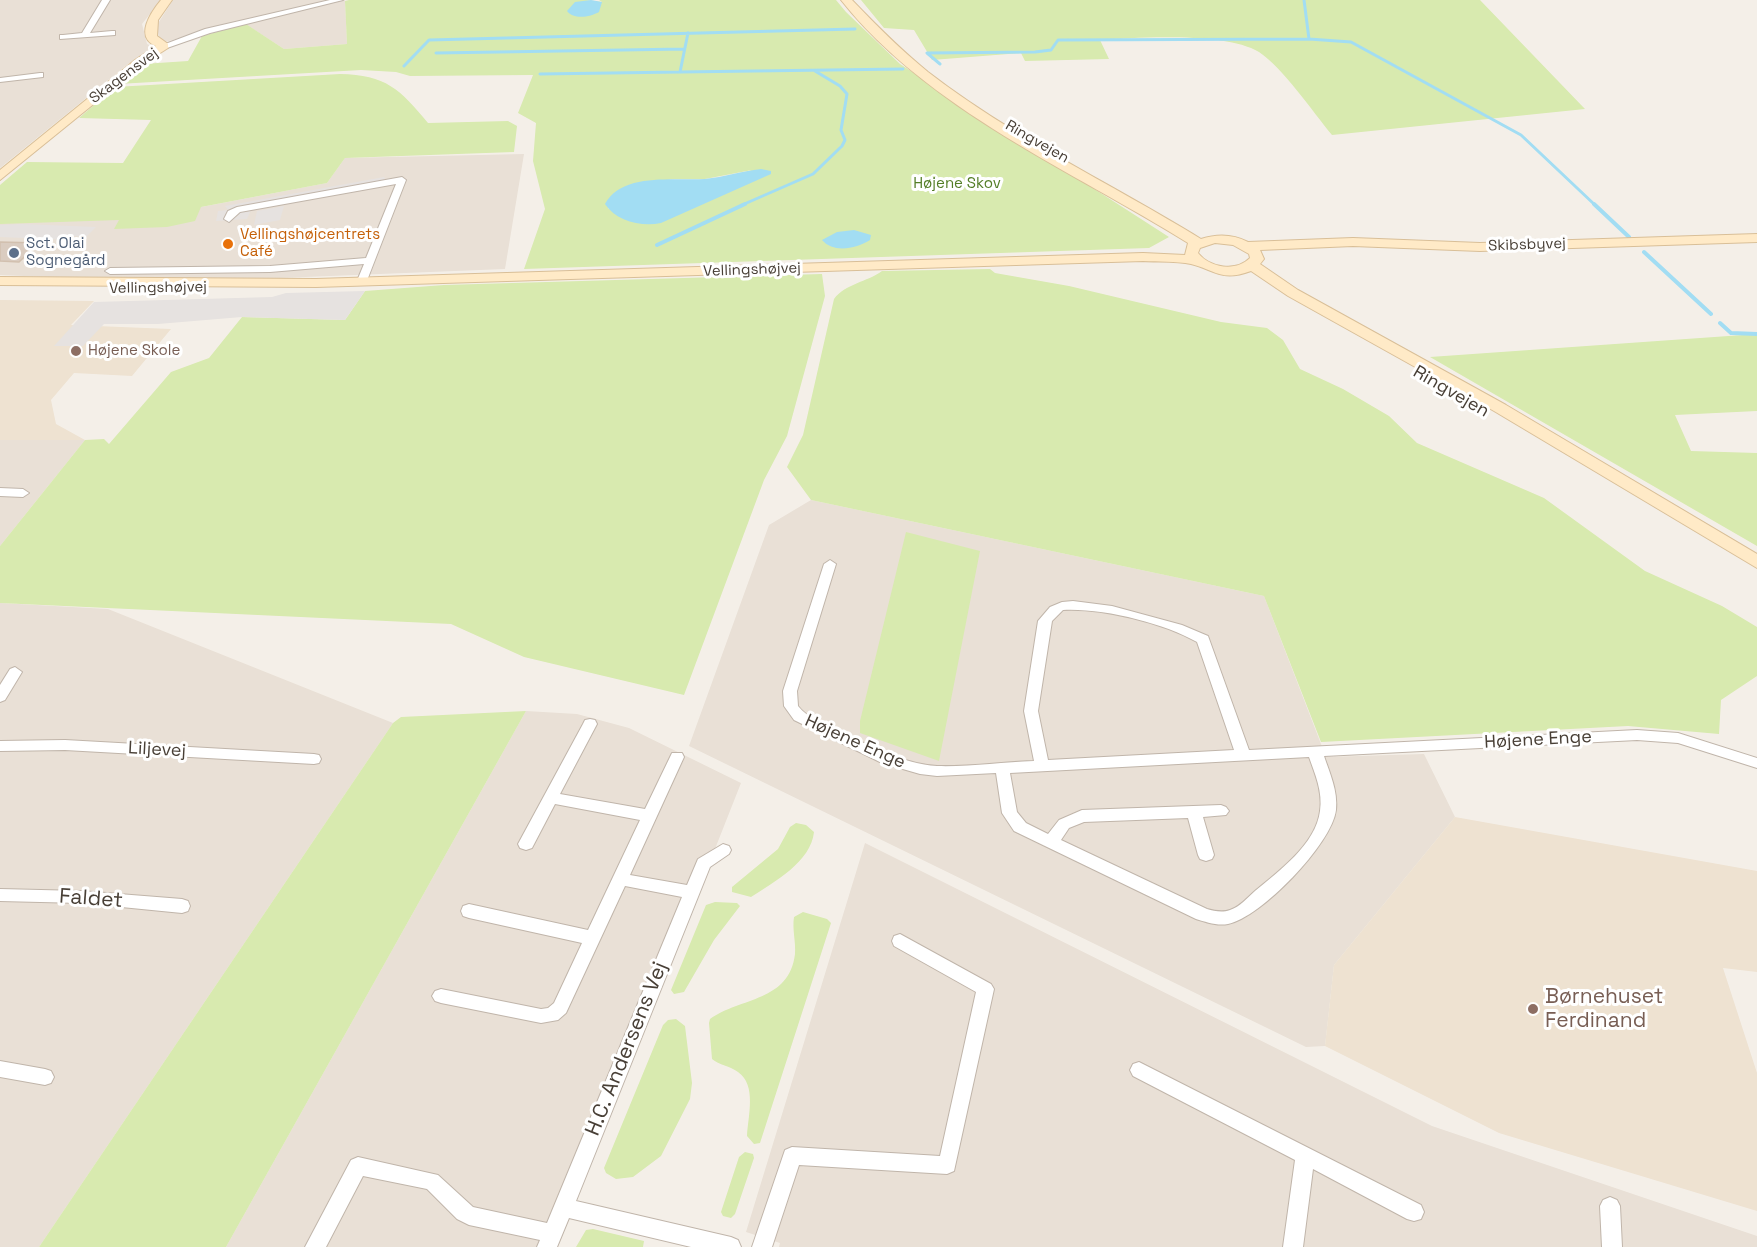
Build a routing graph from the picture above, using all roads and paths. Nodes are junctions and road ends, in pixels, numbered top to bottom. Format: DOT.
graph roads {
  1 [pos="106,0"];
  2 [pos="167,0"];
  3 [pos="339,0"];
  4 [pos="846,0"];
  5 [pos="308,3"];
  6 [pos="112,33"];
  7 [pos="85,35"];
  8 [pos="63,37"];
  9 [pos="164,46"];
  10 [pos="40,75"];
  11 [pos="0,80"];
  12 [pos="0,176"];
  13 [pos="229,219"];
  14 [pos="1757,238"];
  15 [pos="1198,248"];
  16 [pos="1249,259"];
  17 [pos="370,261"];
  18 [pos="110,272"];
  19 [pos="0,280"];
  20 [pos="362,281"];
  21 [pos="316,283"];
  22 [pos="0,287"];
  23 [pos="0,492"];
  24 [pos="23,493"];
  25 [pos="1757,562"];
  26 [pos="830,564"];
  27 [pos="15,672"];
  28 [pos="0,697"];
  29 [pos="591,724"];
  30 [pos="0,746"];
  31 [pos="1314,750"];
  32 [pos="1243,754"];
  33 [pos="677,758"];
  34 [pos="314,759"];
  35 [pos="1757,763"];
  36 [pos="1042,765"];
  37 [pos="1002,767"];
  38 [pos="550,798"];
  39 [pos="1221,811"];
  40 [pos="1194,812"];
  41 [pos="649,816"];
  42 [pos="1050,843"];
  43 [pos="526,844"];
  44 [pos="723,850"];
  45 [pos="1206,855"];
  46 [pos="620,879"];
  47 [pos="692,892"];
  48 [pos="0,895"];
  49 [pos="182,906"];
  50 [pos="470,911"];
  51 [pos="592,938"];
  52 [pos="900,941"];
  53 [pos="441,996"];
  54 [pos="0,1069"];
  55 [pos="1138,1070"];
  56 [pos="45,1077"];
  57 [pos="1305,1156"];
  58 [pos="1610,1206"];
  59 [pos="563,1207"];
  60 [pos="1414,1212"];
  61 [pos="549,1240"];
  62 [pos="315,1247"];
  63 [pos="730,1247"];
  64 [pos="762,1247"];
  65 [pos="1293,1247"];
  66 [pos="1611,1247"];
  1 -- 7 [label="street"];
  2 -- 9 [label="street"];
  3 -- 5 [label="street, Skagensvej"];
  4 -- 15 [label="street, Ringvejen"];
  5 -- 9 [label="street, Skagensvej"];
  6 -- 7 [label="street"];
  7 -- 8 [label="street"];
  9 -- 12 [label="street, Skagensvej"];
  10 -- 11 [label="street"];
  13 -- 17 [label="street"];
  14 -- 16 [label="street, Skibsbyvej"];
  15 -- 16 [label="street"];
  15 -- 16 [label="street"];
  15 -- 20 [label="street, Vellingshøjvej"];
  16 -- 25 [label="street, Ringvejen"];
  17 -- 18 [label="street, Vellingshøjvej"];
  17 -- 20 [label="street"];
  19 -- 21 [label="street, Vellingshøjvej"];
  20 -- 21 [label="street, Vellingshøjvej"];
  21 -- 22 [label="street, Vellingshøjvej"];
  23 -- 24 [label="street"];
  26 -- 37 [label="street, Højene Enge"];
  27 -- 28 [label="street"];
  29 -- 38 [label="street"];
  30 -- 34 [label="street, Liljevej"];
  31 -- 32 [label="street, Højene Enge"];
  31 -- 35 [label="street, Højene Enge"];
  31 -- 42 [label="street"];
  32 -- 36 [label="street, Højene Enge"];
  32 -- 36 [label="street"];
  33 -- 41 [label="street"];
  36 -- 37 [label="street, Højene Enge"];
  37 -- 42 [label="street"];
  38 -- 41 [label="street"];
  38 -- 43 [label="street"];
  39 -- 40 [label="street"];
  40 -- 42 [label="street"];
  40 -- 45 [label="street"];
  41 -- 46 [label="street"];
  44 -- 47 [label="street, H.C. Andersens Vej"];
  46 -- 47 [label="street"];
  46 -- 51 [label="street"];
  47 -- 59 [label="street, H.C. Andersens Vej"];
  48 -- 49 [label="street, Faldet"];
  50 -- 51 [label="street"];
  51 -- 53 [label="street"];
  52 -- 64 [label="street"];
  54 -- 56 [label="street"];
  55 -- 57 [label="street"];
  57 -- 60 [label="street"];
  57 -- 65 [label="street"];
  58 -- 66 [label="street"];
  59 -- 61 [label="street, H.C. Andersens Vej"];
  59 -- 63 [label="street"];
  61 -- 62 [label="street, H.C. Andersens Vej"];
}
